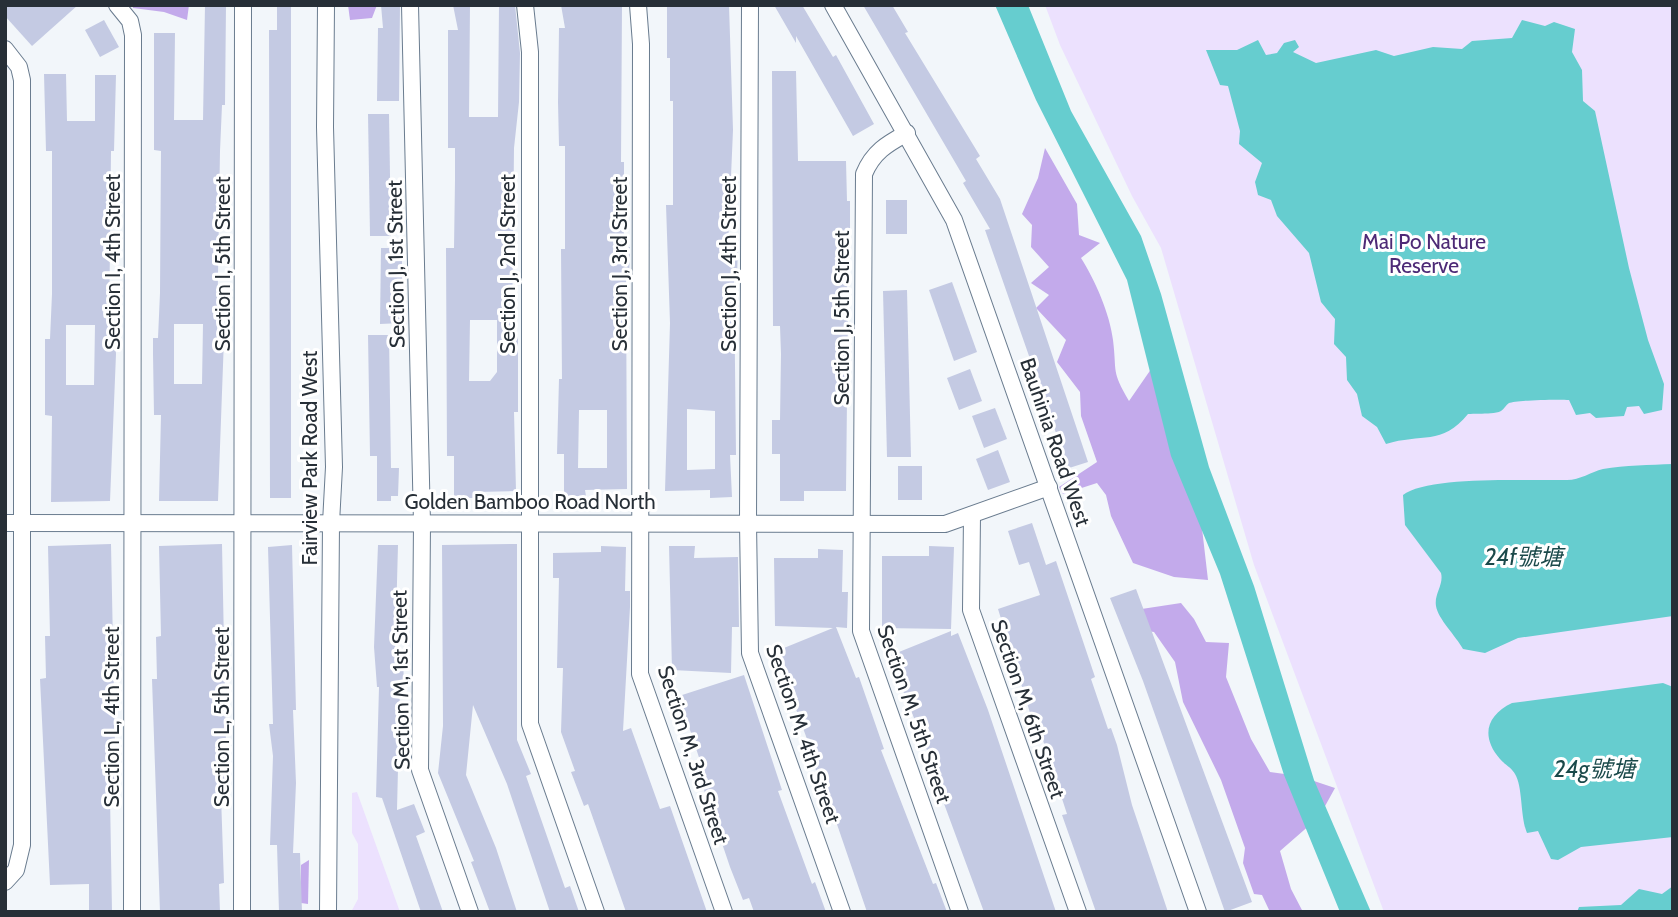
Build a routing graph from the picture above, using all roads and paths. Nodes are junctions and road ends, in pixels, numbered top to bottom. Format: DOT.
graph roads {
  1 [pos="117,5"];
  2 [pos="243,5"];
  3 [pos="326,5"];
  4 [pos="410,5"];
  5 [pos="525,5"];
  6 [pos="638,5"];
  7 [pos="750,5"];
  8 [pos="833,5"];
  9 [pos="5,49"];
  10 [pos="907,133"];
  11 [pos="1048,487"];
  12 [pos="972,514"];
  13 [pos="5,523"];
  14 [pos="24,523"];
  15 [pos="134,523"];
  16 [pos="245,523"];
  17 [pos="331,523"];
  18 [pos="422,523"];
  19 [pos="528,523"];
  20 [pos="642,523"];
  21 [pos="748,523"];
  22 [pos="861,524"];
  23 [pos="5,881"];
  24 [pos="132,912"];
  25 [pos="242,912"];
  26 [pos="328,912"];
  27 [pos="470,912"];
  28 [pos="596,912"];
  29 [pos="724,912"];
  30 [pos="842,912"];
  31 [pos="960,912"];
  32 [pos="1077,912"];
  33 [pos="1198,912"];
  1 -- 15 [label="street, Section I, 4th Street"];
  2 -- 16 [label="street, Section I, 5th Street"];
  3 -- 17 [label="street, Fairview Park Road West"];
  4 -- 18 [label="street, Section J, 1st Street"];
  5 -- 19 [label="street, Section J, 2nd Street"];
  6 -- 20 [label="street, Section J, 3rd Street"];
  7 -- 21 [label="street, Section J, 4th Street"];
  8 -- 10 [label="street, Bauhinia Road West"];
  9 -- 14 [label="street"];
  10 -- 11 [label="street, Bauhinia Road West"];
  10 -- 22 [label="street, Section J, 5th Street"];
  11 -- 12 [label="street, Golden Bamboo Road North"];
  11 -- 33 [label="street, Bauhinia Road West"];
  12 -- 22 [label="street, Golden Bamboo Road North"];
  12 -- 32 [label="street, Section M, 6th Street"];
  13 -- 14 [label="street, Golden Bamboo Road North"];
  14 -- 15 [label="street, Golden Bamboo Road North"];
  14 -- 23 [label="street"];
  15 -- 16 [label="street, Golden Bamboo Road North"];
  15 -- 24 [label="street, Section L, 4th Street"];
  16 -- 17 [label="street, Golden Bamboo Road North"];
  16 -- 25 [label="street, Section L, 5th Street"];
  17 -- 18 [label="street, Golden Bamboo Road North"];
  17 -- 26 [label="street, Fairview Park Road West"];
  18 -- 19 [label="street, Golden Bamboo Road North"];
  18 -- 27 [label="street, Section M, 1st Street"];
  19 -- 20 [label="street, Golden Bamboo Road North"];
  19 -- 28 [label="street, Section J, 2nd Street"];
  20 -- 21 [label="street, Golden Bamboo Road North"];
  20 -- 29 [label="street, Section M, 3rd Street"];
  21 -- 22 [label="street, Golden Bamboo Road North"];
  21 -- 30 [label="street, Section M, 4th Street"];
  22 -- 31 [label="street, Section M, 5th Street"];
}
